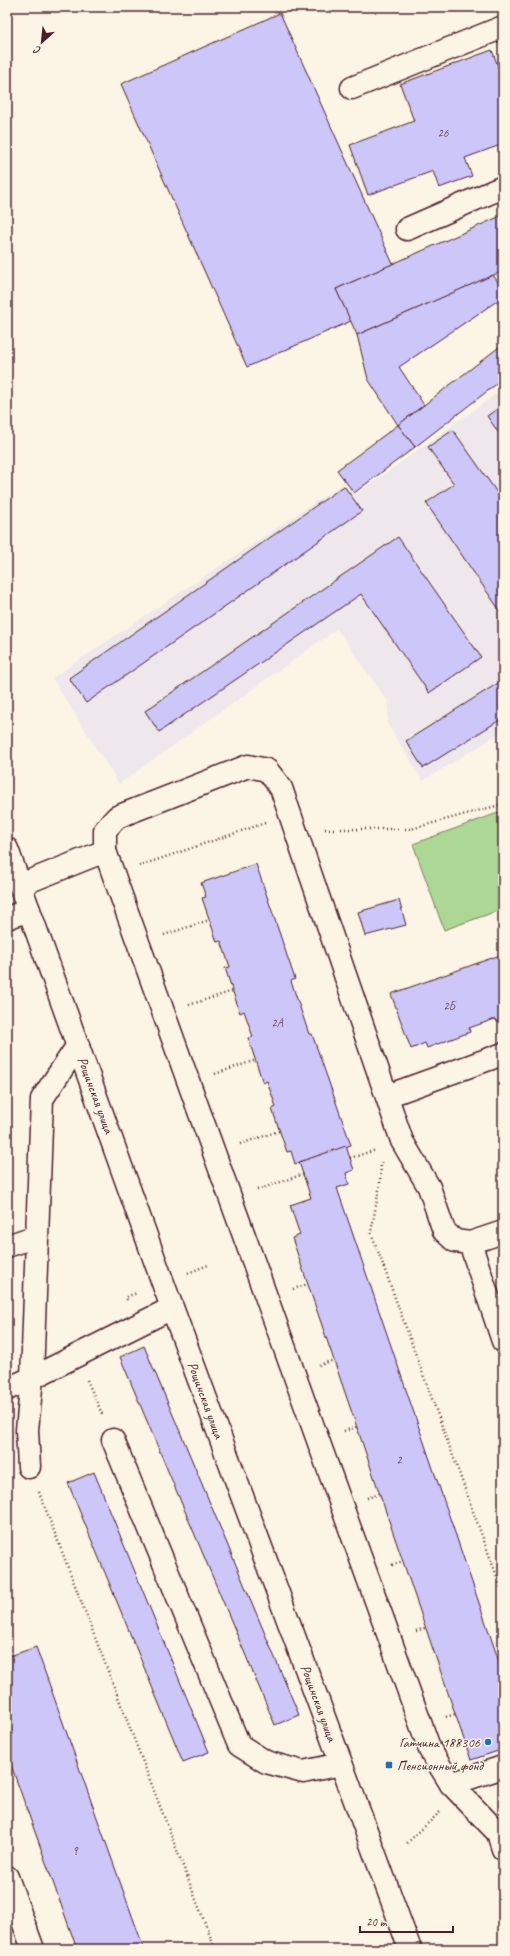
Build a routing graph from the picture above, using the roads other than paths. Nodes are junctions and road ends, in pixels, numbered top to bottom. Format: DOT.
graph roads {
  1 [pos="503,27"];
  2 [pos="352,88"];
  3 [pos="503,187"];
  4 [pos="406,229"];
  5 [pos="7,849"];
  6 [pos="105,851"];
  7 [pos="20,885"];
  8 [pos="29,910"];
  9 [pos="7,918"];
  10 [pos="78,1045"];
  11 [pos="503,1054"];
  12 [pos="387,1096"];
  13 [pos="503,1232"];
  14 [pos="37,1236"];
  15 [pos="470,1244"];
  16 [pos="7,1246"];
  17 [pos="172,1308"];
  18 [pos="503,1341"];
  19 [pos="32,1378"];
  20 [pos="7,1389"];
  21 [pos="113,1440"];
  22 [pos="29,1467"];
  23 [pos="341,1764"];
  24 [pos="503,1767"];
  25 [pos="455,1789"];
  26 [pos="503,1848"];
  27 [pos="7,1877"];
  28 [pos="33,1949"];
  29 [pos="410,1949"];
  1 -- 2 [label="street"];
  3 -- 4 [label="street"];
  5 -- 7 [label="street, Рощинская улица"];
  6 -- 7 [label="street"];
  6 -- 12 [label="street"];
  6 -- 25 [label="street"];
  7 -- 8 [label="street, Рощинская улица"];
  8 -- 9 [label="street"];
  8 -- 10 [label="street, Рощинская улица"];
  10 -- 14 [label="street"];
  10 -- 17 [label="street, Рощинская улица"];
  11 -- 12 [label="street"];
  12 -- 15 [label="street"];
  13 -- 15 [label="street"];
  14 -- 16 [label="street"];
  14 -- 19 [label="street"];
  15 -- 18 [label="street"];
  17 -- 19 [label="street"];
  17 -- 23 [label="street, Рощинская улица"];
  19 -- 20 [label="street"];
  19 -- 22 [label="street"];
  21 -- 23 [label="street"];
  23 -- 29 [label="street, Рощинская улица"];
  24 -- 25 [label="street"];
  25 -- 26 [label="street"];
  27 -- 28 [label="street"];
}
